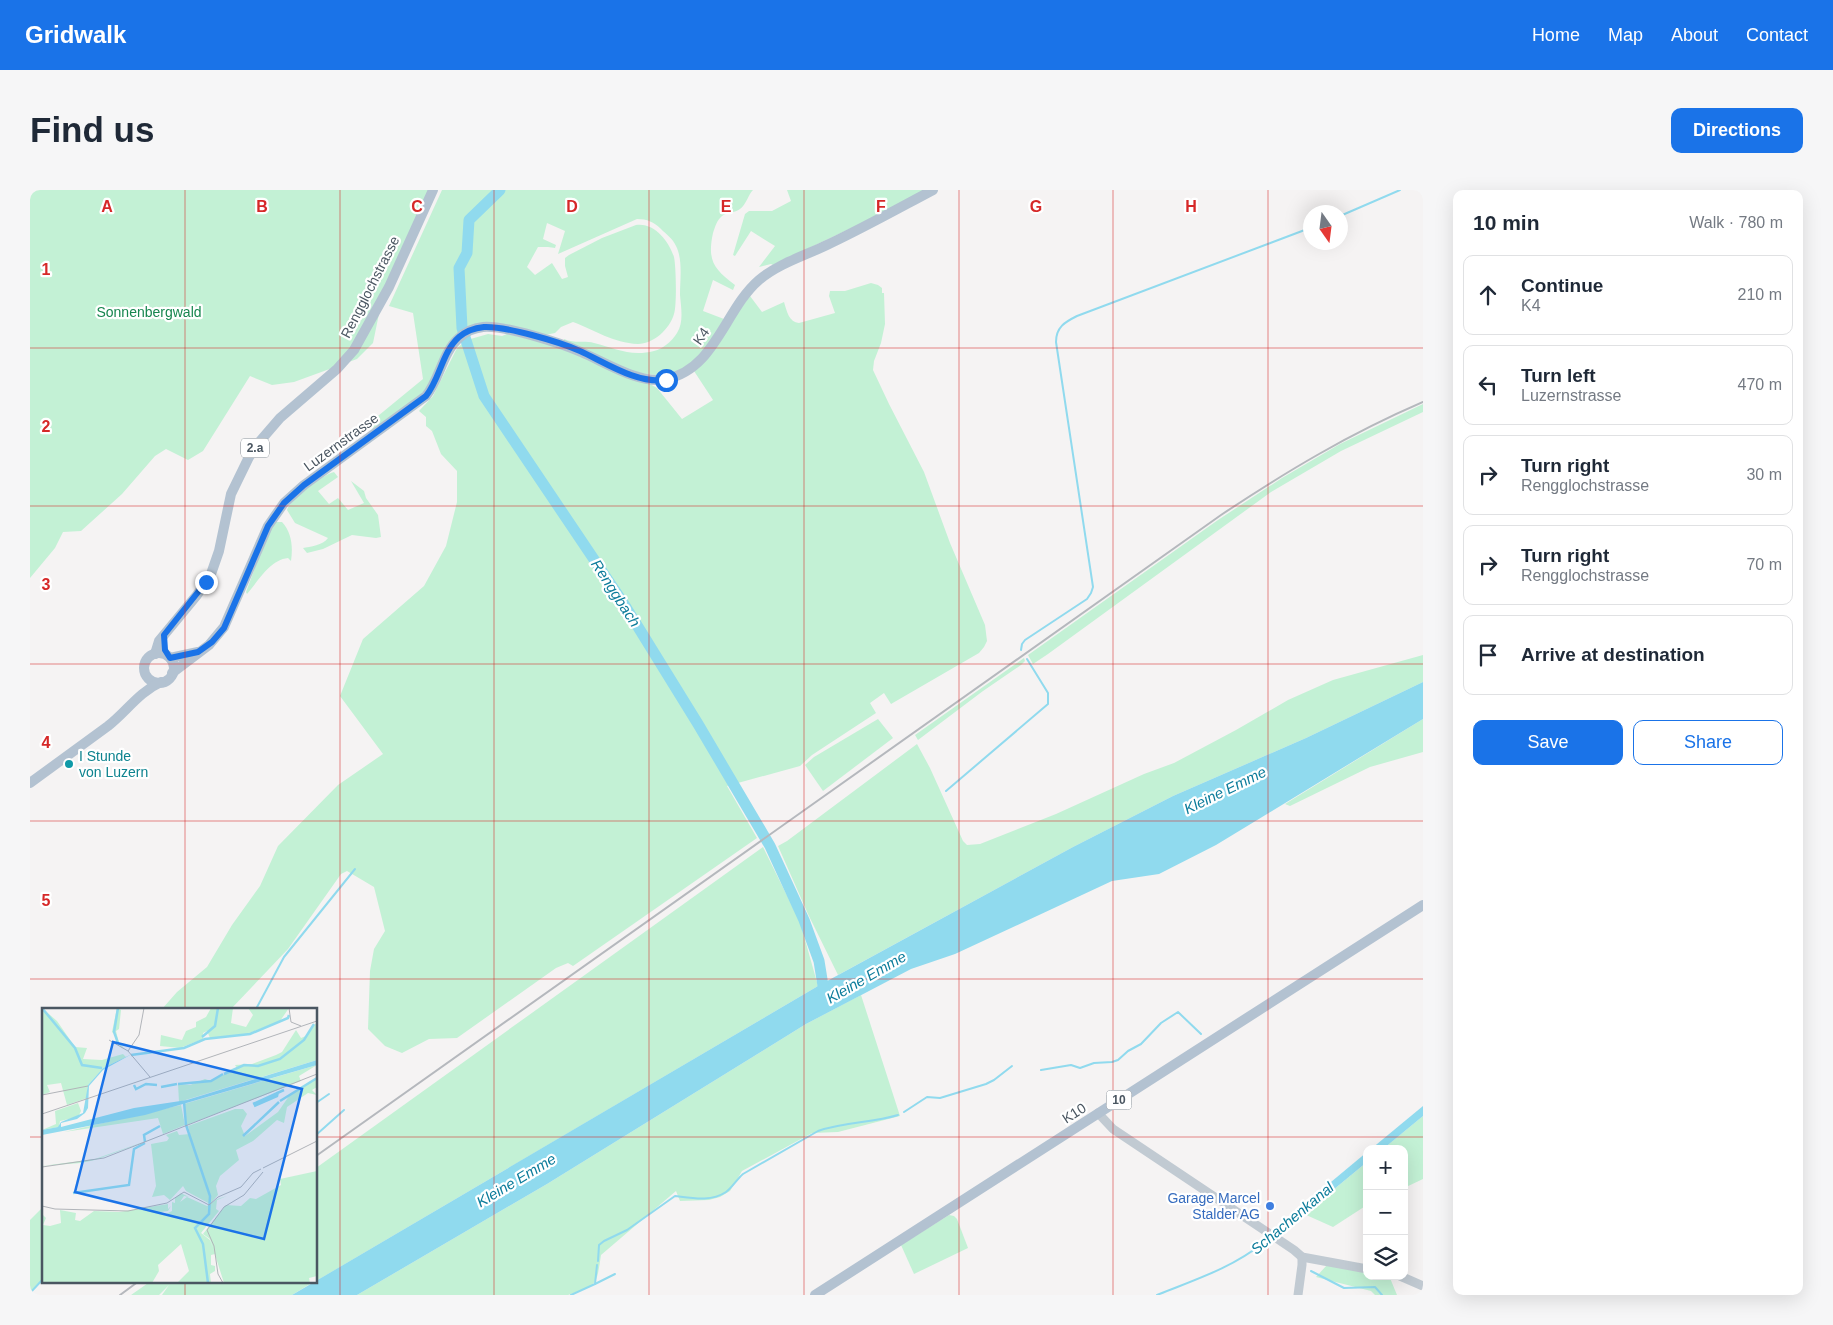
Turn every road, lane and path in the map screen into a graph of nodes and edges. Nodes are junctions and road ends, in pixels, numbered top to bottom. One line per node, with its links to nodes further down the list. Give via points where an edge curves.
1 (433, 190): 4 (main road, Rengglochstrasse / 2.a, via 389,287 361,339 346,360 280,418 252,452 232,494 216,564 197,595)
2 (934, 190): 3 (main road, K4, via 764,276 751,288 704,356 690,370 676,377 662,380 643,378 555,342 492,328 480,328)
3 (461, 336): 5 (main road, Luzernstrasse, via 450,348 426,396 304,485 279,509 264,535 228,620 212,642)
4 (164, 635): 6 (main road, Rengglochstrasse / 2.a); 7 (main road)
5 (198, 652): 7 (main road, Luzernstrasse); 8 (main road, Luzernstrasse)
6 (155, 654): 7 (main road); 9 (main road, via 145,662)
7 (168, 656): 8 (main road, via 173,664)
8 (172, 673): 10 (main road)
9 (146, 674): 10 (main road); 11 (main road)
10 (161, 682): 11 (main road)
11 (136, 699): 12 (main road, via 120,717)
12 (30, 782)
13 (1423, 905): 14 (main road, K10 / 10)
14 (1098, 1113): 15 (street, via 1113,1128); 19 (main road, K10 / 10)
15 (1302, 1257): 16 (street); 20 (street)
16 (1363, 1268)
17 (1408, 1279): 18 (street)
18 (1423, 1286)
19 (815, 1295)
20 (1298, 1295)

